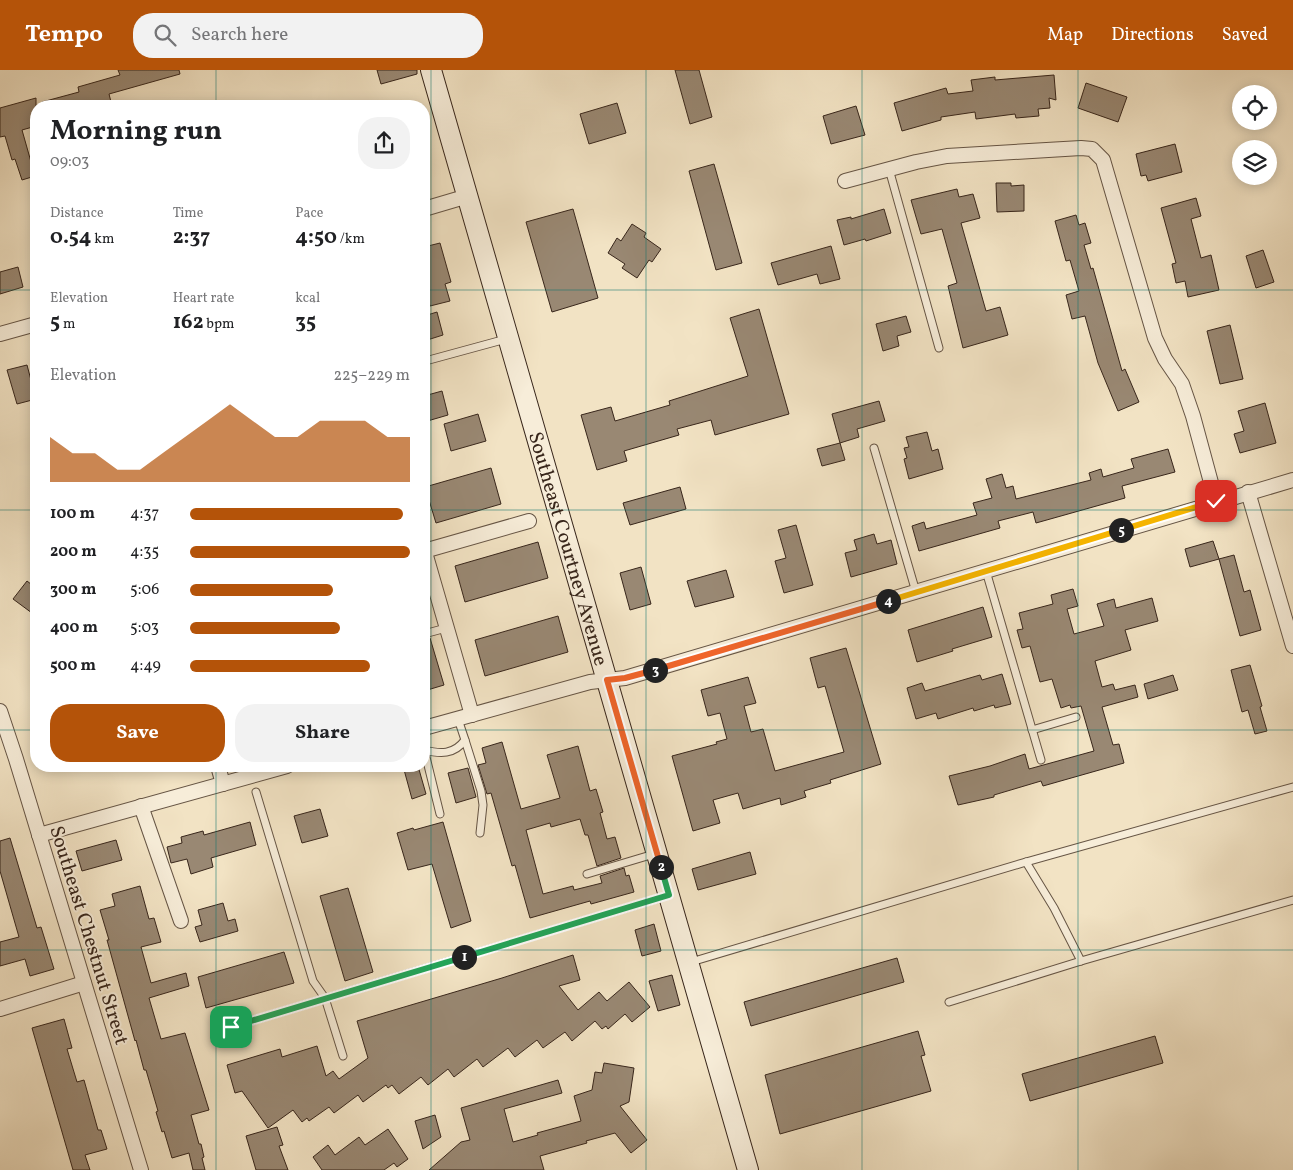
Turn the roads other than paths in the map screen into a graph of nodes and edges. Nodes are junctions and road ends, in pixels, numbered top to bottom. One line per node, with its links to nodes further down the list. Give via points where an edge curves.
1 (431, 70): 4 (street, Southeast Courtney Avenue)
2 (889, 169): 3 (street); 9 (lane); 14 (street, via 947,156 1081,148 1092,149 1103,160 1155,338 1182,384)
3 (845, 181)
4 (468, 196): 5 (street); 8 (street, Southeast Courtney Avenue)
5 (430, 207)
6 (30, 326): 7 (street)
7 (0, 334)
8 (509, 338): 10 (lane); 23 (street, Southeast Courtney Avenue)
9 (939, 348)
10 (430, 360)
11 (874, 448): 19 (lane)
12 (1293, 480): 13 (street)
13 (1248, 492): 14 (street); 22 (street)
14 (1216, 501): 18 (street)
15 (529, 521): 16 (street)
16 (430, 548)
17 (430, 571): 20 (street)
18 (986, 571): 19 (street); 28 (lane)
19 (917, 592): 23 (street, via 625,678)
20 (446, 628): 21 (lane); 25 (street)
21 (430, 632)
22 (1293, 646)
23 (607, 680): 25 (street); 42 (street, Southeast Courtney Avenue)
24 (0, 711): 41 (street, Southeast Chestnut Street)
25 (465, 717): 27 (street); 29 (lane)
26 (1076, 717): 28 (lane)
27 (430, 726)
28 (1032, 730): 31 (lane)
29 (465, 740): 30 (lane, via 449,753); 40 (lane, via 481,791)
30 (430, 751)
31 (1041, 760)
32 (220, 772): 35 (street)
33 (266, 772): 35 (street)
34 (430, 772): 39 (lane)
35 (223, 784): 38 (street)
36 (1293, 786): 43 (lane)
37 (256, 792): 51 (lane, via 313,981)
38 (142, 806): 41 (street); 47 (street)
39 (440, 814)
40 (480, 833)
41 (39, 835): 50 (street, Southeast Chestnut Street)
42 (657, 854): 44 (lane); 45 (street, Southeast Courtney Avenue)
43 (1026, 862): 48 (lane); 49 (lane)
44 (587, 874)
45 (669, 895): 49 (street, Southeast Courtney Avenue); 51 (lane)
46 (1293, 900): 48 (lane)
47 (181, 921)
48 (1081, 961): 52 (lane)
49 (688, 963): 57 (street, Southeast Courtney Avenue)
50 (84, 983): 53 (street); 56 (street, Southeast Chestnut Street)
51 (325, 998): 54 (lane); 55 (lane)
52 (949, 1002)
53 (0, 1009)
54 (231, 1027)
55 (343, 1056)
56 (141, 1170)
57 (748, 1170)

